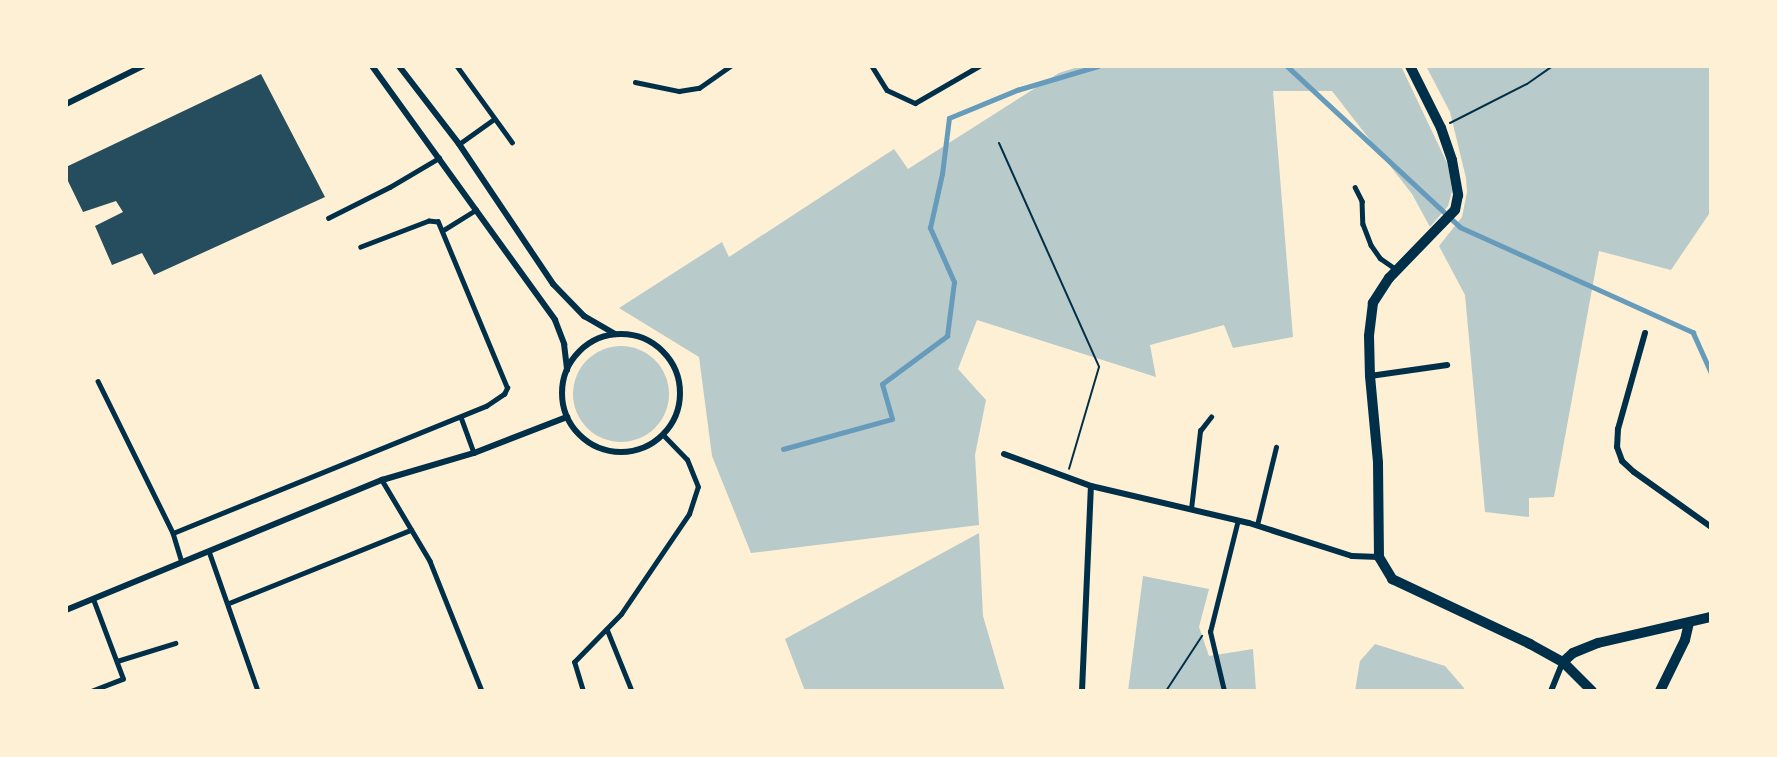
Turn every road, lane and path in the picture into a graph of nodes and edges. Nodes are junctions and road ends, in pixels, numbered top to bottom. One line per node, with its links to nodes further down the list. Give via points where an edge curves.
1 (143, 66): 11 (street)
2 (372, 66): 17 (street)
3 (399, 66): 16 (street)
4 (457, 66): 12 (lane)
5 (731, 66): 10 (lane, via 699,88 679,91)
6 (872, 66): 7 (lane, via 887,90 915,103)
7 (979, 66)
8 (1410, 66): 13 (street)
9 (1553, 66): 13 (path, via 1527,84)
10 (635, 82)
11 (66, 104)
12 (494, 119): 14 (lane); 16 (lane)
13 (1441, 128): 23 (street, via 1457,181 1455,210)
14 (512, 142)
15 (999, 143): 37 (path, via 1099,367)
16 (459, 144): 25 (street, via 554,284 584,316)
17 (439, 158): 19 (street); 20 (lane)
18 (1356, 186): 23 (lane, via 1371,245 1380,258)
19 (476, 210): 21 (lane); 27 (street, via 555,320 564,344)
20 (328, 218)
21 (442, 231): 22 (lane, via 438,222 429,221); 30 (lane, via 507,388 486,406)
22 (361, 247)
23 (1397, 270): 28 (street, via 1373,303)
24 (1645, 333): 43 (street, via 1618,429 1617,447 1622,461 1634,472)
25 (615, 335): 27 (street, via 586,346); 33 (street, via 647,340 660,349 677,375 679,407)
26 (1447, 365): 28 (street)
27 (567, 370): 31 (street, via 562,394)
28 (1370, 376): 47 (street, via 1378,463)
29 (98, 381): 45 (lane)
30 (461, 417): 35 (lane); 45 (lane)
31 (567, 417): 33 (street, via 588,442 619,452 635,450); 35 (street)
32 (1211, 417): 40 (lane, via 1200,431)
33 (663, 435): 54 (lane, via 687,460 698,487 689,514)
34 (1276, 447): 42 (lane)
35 (474, 453): 38 (street)
36 (1004, 454): 37 (street)
37 (1067, 477): 39 (street)
38 (382, 480): 44 (lane); 46 (street)
39 (1091, 486): 40 (street); 64 (street)
40 (1191, 509): 41 (street)
41 (1238, 520): 42 (street); 55 (lane)
42 (1257, 525): 47 (street, via 1352,556)
43 (1711, 527)
44 (411, 530): 50 (lane); 61 (lane, via 430,561)
45 (173, 533): 48 (lane)
46 (209, 551): 48 (street); 50 (lane)
47 (1379, 557): 58 (street, via 1392,579)
48 (182, 562): 49 (street)
49 (93, 598): 51 (street); 57 (lane)
50 (229, 603): 60 (lane)
51 (66, 610)
52 (1711, 617): 53 (street)
53 (1689, 623): 58 (street, via 1598,643 1573,653); 69 (street)
54 (607, 629): 62 (lane, via 574,662); 63 (lane)
55 (1209, 632): 65 (path, via 1202,635); 66 (lane)
56 (175, 643): 57 (lane)
57 (117, 661): 59 (lane, via 123,679)
58 (1563, 662): 67 (street); 68 (street)
59 (91, 691)
60 (258, 691)
61 (482, 691)
62 (583, 691)
63 (632, 691)
64 (1082, 691)
65 (1166, 691)
66 (1224, 691)
67 (1551, 691)
68 (1592, 691)
69 (1660, 691)

